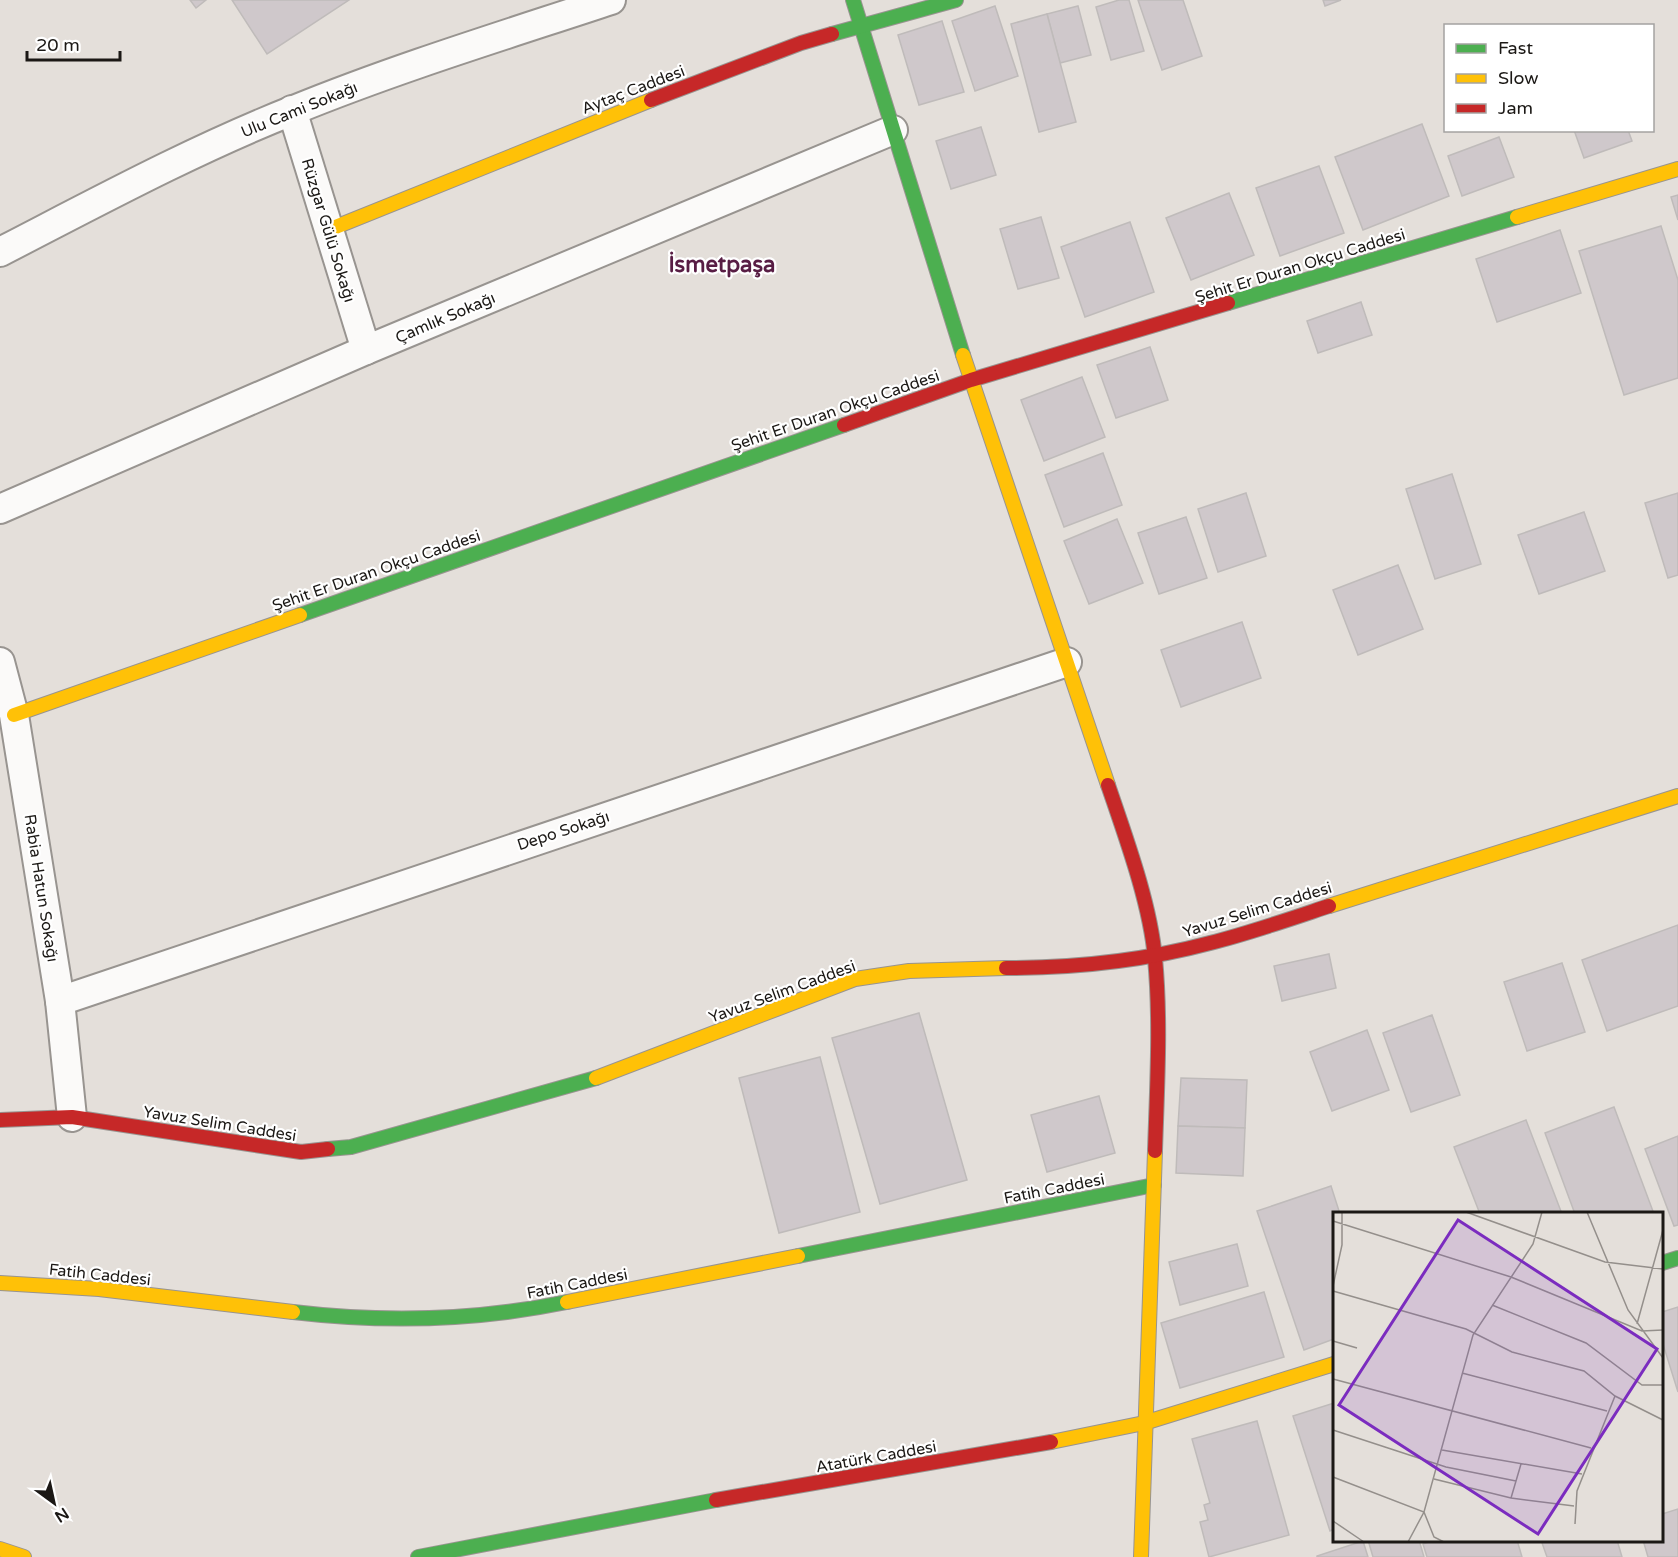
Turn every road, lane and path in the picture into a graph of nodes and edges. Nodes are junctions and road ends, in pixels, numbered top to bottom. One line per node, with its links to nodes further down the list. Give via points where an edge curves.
1 (611, 0): 5 (street, Ulu Cami Sokağı)
2 (853, 0): 4 (street)
3 (956, 0): 4 (street, Aytaç Caddesi)
4 (861, 24): 6 (street); 8 (street, Aytaç Caddesi, via 685,86)
5 (292, 110): 8 (street, Rüzgar Gülü Sokağı); 9 (street, Ulu Cami Sokağı, via 171,164)
6 (893, 130): 10 (street, Çamlık Sokağı); 11 (street)
7 (1678, 169): 11 (street, Şehit Er Duran Okçu Caddesi)
8 (328, 230): 10 (street, Rüzgar Gülü Sokağı)
9 (0, 252)
10 (366, 350): 12 (street, Çamlık Sokağı)
11 (971, 380): 14 (street); 15 (street, Şehit Er Duran Okçu Caddesi)
12 (0, 509)
13 (0, 662): 15 (street, Rabia Hatun Sokağı)
14 (1066, 662): 17 (street, via 1134,865); 18 (street, Depo Sokağı)
15 (14, 716): 18 (street, Rabia Hatun Sokağı)
16 (1678, 796): 17 (street, Yavuz Selim Caddesi, via 1212,942)
17 (1155, 956): 19 (street, Yavuz Selim Caddesi, via 1068,967 894,970 855,979 607,1075 351,1147 291,1151); 21 (street, via 1159,1042)
18 (60, 1001): 19 (street, Rabia Hatun Sokağı)
19 (72, 1117): 20 (street, Yavuz Selim Caddesi)
20 (0, 1120)
21 (1154, 1185): 24 (street, Fatih Caddesi, via 558,1304 447,1320 337,1317); 26 (street)
22 (1678, 1258): 23 (street)
23 (1663, 1263)
24 (0, 1283)
25 (1333, 1365): 26 (street, Atatürk Caddesi)
26 (1144, 1423): 29 (street, Atatürk Caddesi); 30 (street)
27 (0, 1549): 28 (street)
28 (24, 1557)
29 (418, 1557)
30 (1141, 1557)

